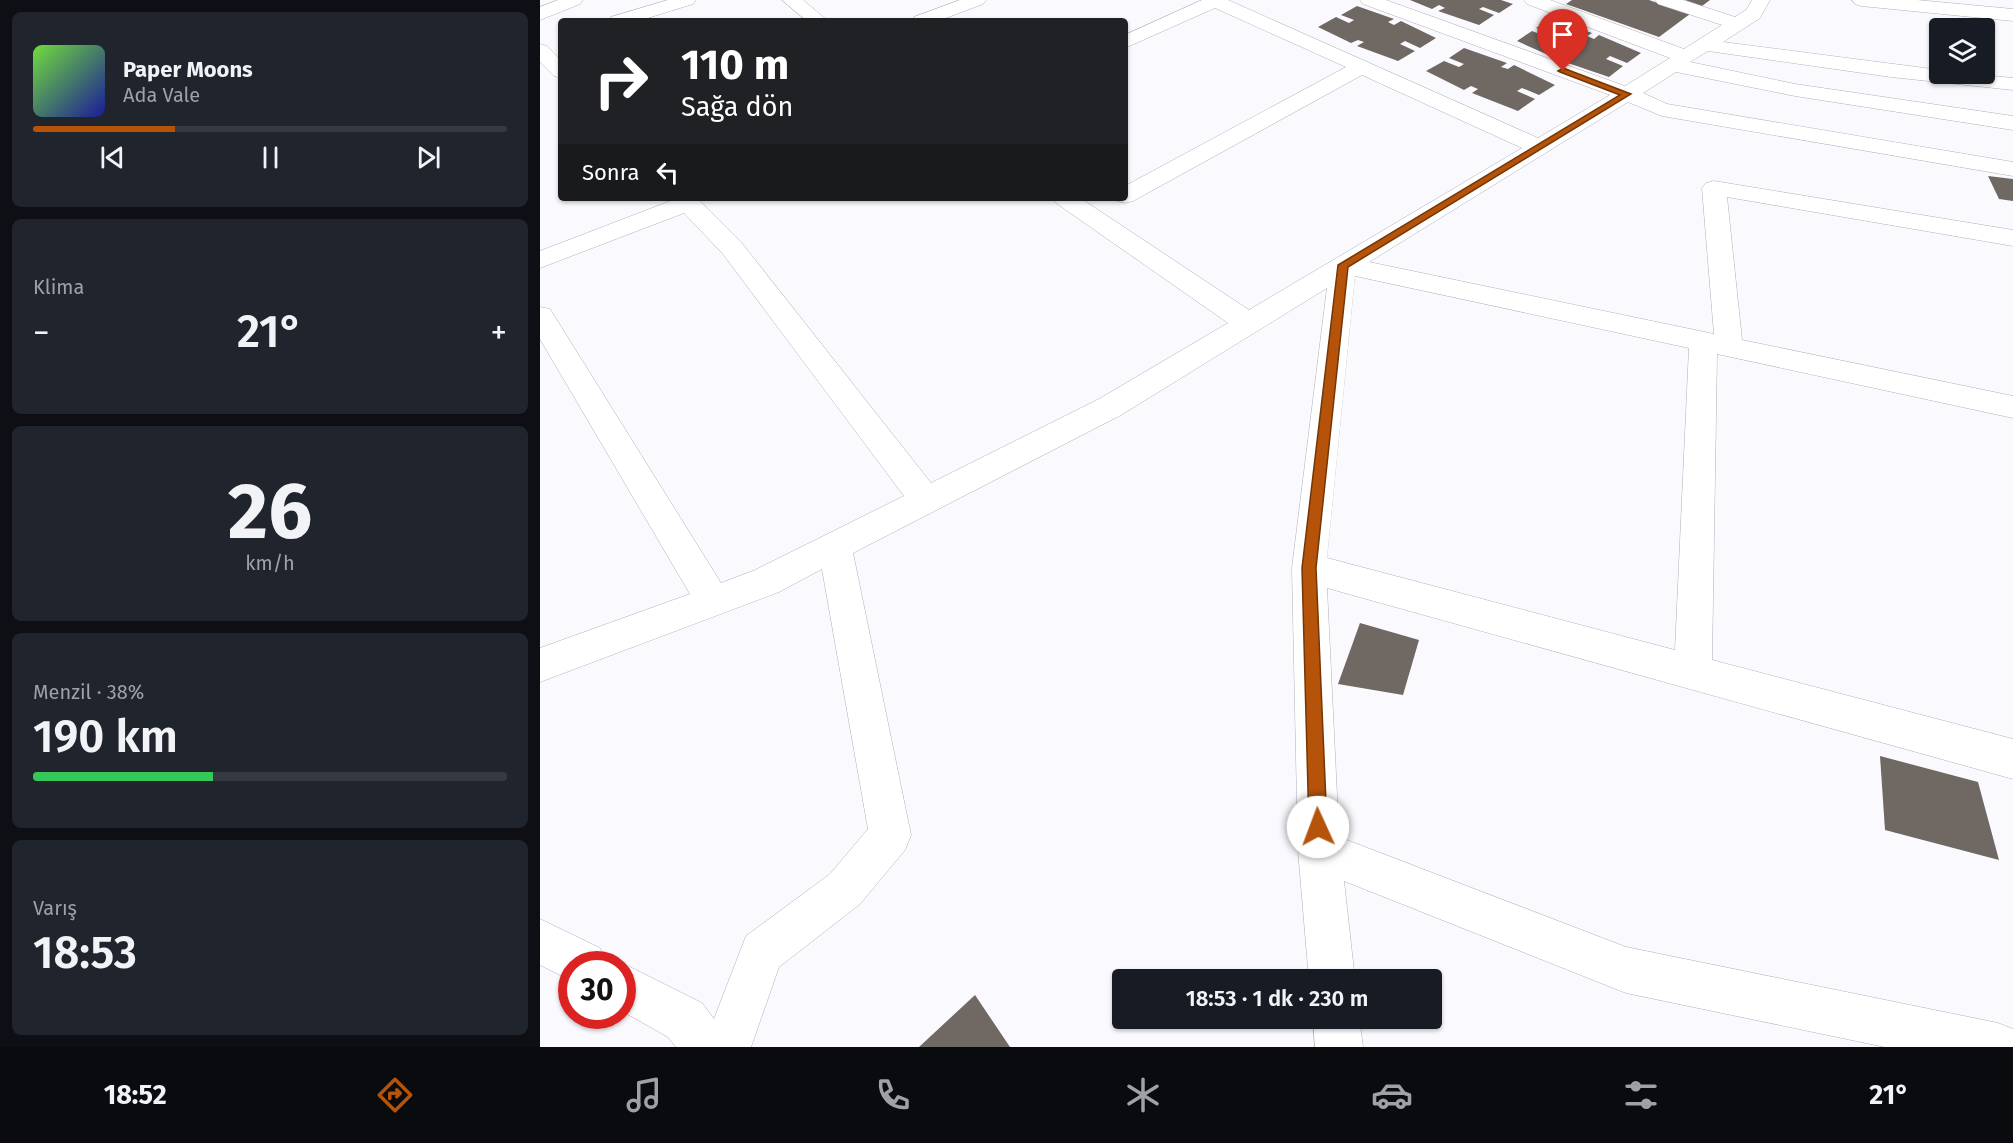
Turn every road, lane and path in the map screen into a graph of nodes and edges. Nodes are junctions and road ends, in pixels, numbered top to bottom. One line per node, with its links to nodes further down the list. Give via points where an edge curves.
1 (574, 0): 11 (street)
2 (687, 0): 13 (street)
3 (791, 0): 14 (street)
4 (977, 0): 15 (street)
5 (1215, 0): 18 (street); 22 (street)
6 (1369, 0): 25 (street)
7 (1533, 0): 21 (street)
8 (1664, 0): 16 (street)
9 (1761, 0): 16 (street, via 1753,14)
10 (1861, 0): 12 (street)
11 (540, 14)
12 (2013, 15)
13 (628, 18)
14 (815, 18)
15 (929, 18)
16 (1738, 24): 21 (street)
17 (558, 39): 19 (street)
18 (1128, 41)
19 (540, 45)
20 (540, 50): 23 (street)
21 (1688, 56): 24 (street); 25 (street); 26 (street, via 1795,90)
22 (1363, 66): 27 (street); 29 (street)
23 (558, 69)
24 (2013, 84)
25 (1627, 94): 27 (street); 28 (street, via 1662,110)
26 (2013, 123)
27 (1539, 147): 37 (street)
28 (2013, 169)
29 (1128, 194)
30 (684, 201): 36 (street)
31 (687, 201): 42 (street, via 732,248)
32 (1068, 201): 34 (street)
33 (1115, 201): 34 (street)
34 (1089, 215): 39 (street)
35 (2013, 238): 40 (street, via 1714,188)
36 (540, 260)
37 (1343, 265): 39 (street); 40 (street); 44 (street)
38 (540, 316): 45 (street)
39 (1248, 323): 42 (street, via 1110,407)
40 (1716, 344): 41 (street); 47 (street)
41 (2013, 407)
42 (927, 501): 43 (street)
43 (835, 547): 45 (street, via 767,581); 56 (street, via 890,835 845,889 762,952)
44 (1309, 568): 47 (street); 49 (street)
45 (713, 601): 46 (street)
46 (540, 665)
47 (1693, 672): 48 (street)
48 (2013, 759)
49 (1319, 850): 52 (street); 58 (street, via 1626,970)
50 (540, 940): 51 (street)
51 (560, 951)
52 (1331, 969)
53 (636, 994): 55 (street, via 685,1020)
54 (1337, 1029): 57 (street)
55 (705, 1047)
56 (727, 1047)
57 (1339, 1047)
58 (1998, 1047)

